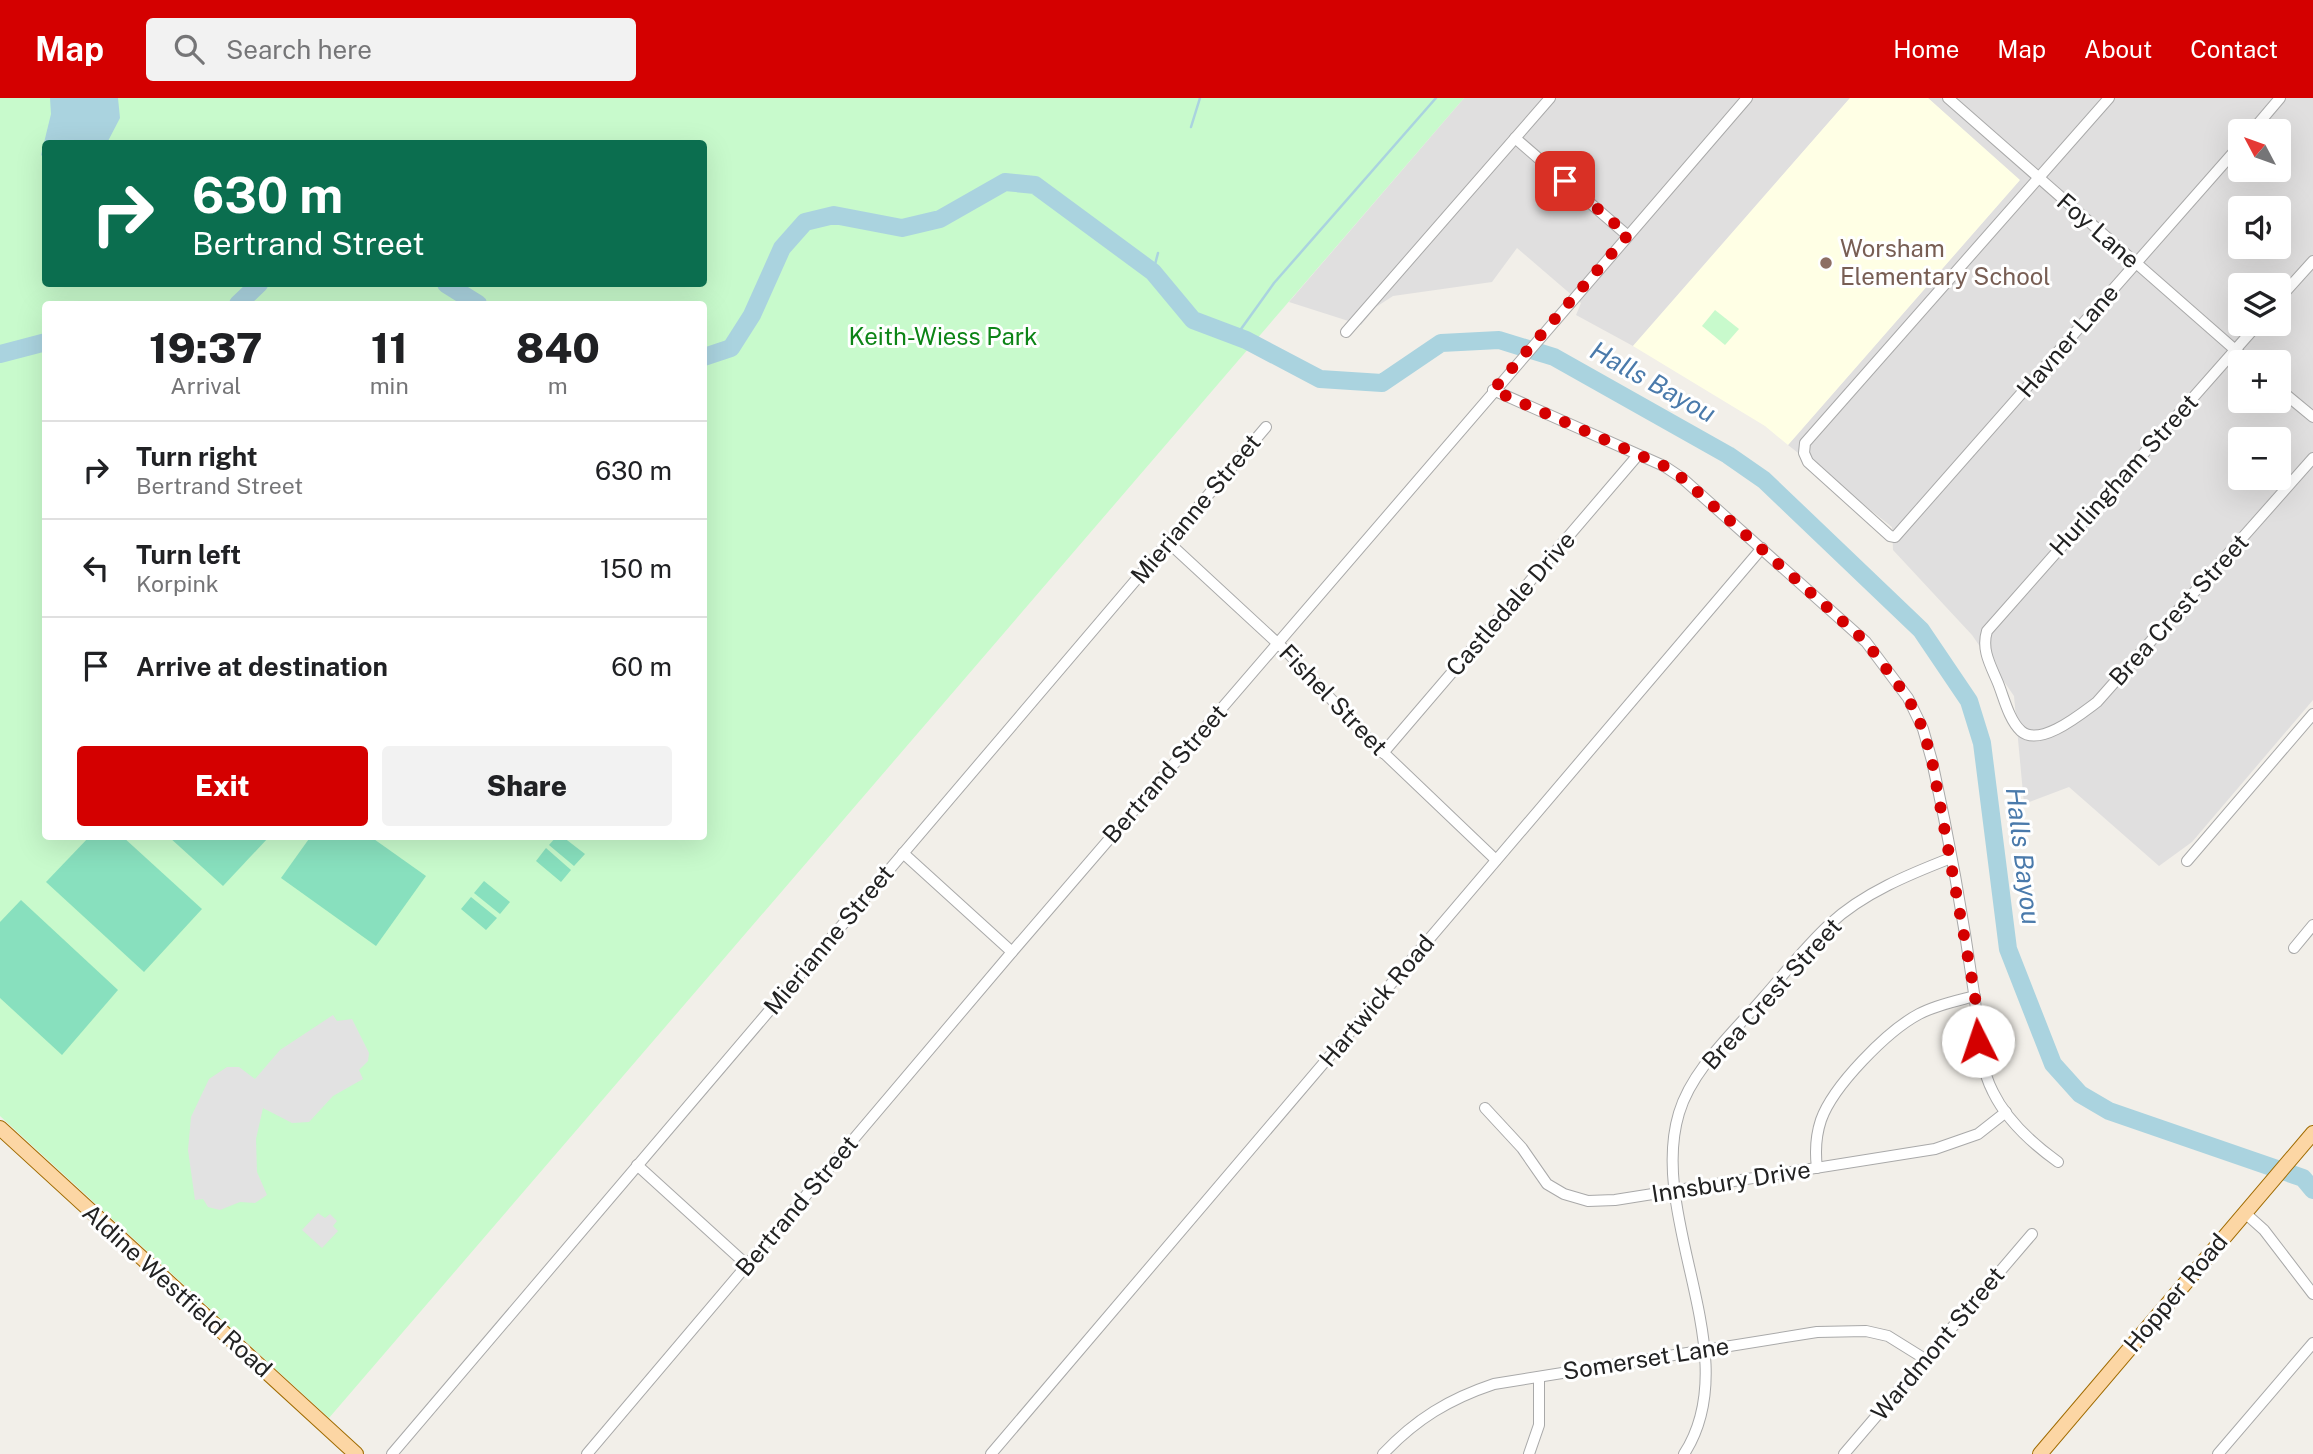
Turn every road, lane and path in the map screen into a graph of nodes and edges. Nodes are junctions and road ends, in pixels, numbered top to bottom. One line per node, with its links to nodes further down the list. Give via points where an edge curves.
1 (1550, 98): 7 (street)
2 (1747, 98): 10 (street, Bertrand Street)
3 (1948, 98): 9 (street, Foy Lane)
4 (2109, 98): 9 (street)
5 (2280, 98): 6 (street)
6 (2262, 119)
7 (1515, 138): 10 (street); 14 (street)
8 (2228, 159): 12 (street, Havner Lane)
9 (2038, 178): 12 (street, Foy Lane); 12 (street, Havner Lane, via 1805,447 1808,462 1883,532 1895,537)
10 (1628, 235): 18 (street, Bertrand Street)
11 (2313, 261): 13 (street)
12 (2136, 264): 16 (street, Foy Lane)
13 (2291, 286)
14 (1346, 332)
15 (2247, 336): 16 (street, Hurlingham Street)
16 (2235, 350)
17 (2228, 358): 28 (street, Hurlingham Street, via 1985,635 1984,648 2012,718)
18 (1497, 386): 22 (street); 26 (street, Bertrand Street)
19 (2291, 398): 20 (street)
20 (2313, 417)
21 (1266, 427): 24 (street, Mierianne Street)
22 (1638, 455): 25 (street, via 1682,478); 29 (street, Castledale Drive)
23 (2313, 458): 28 (street, Brea Crest Street, via 2098,702 2055,731)
24 (1168, 542): 26 (street, Fishel Street); 30 (street, Mierianne Street)
25 (1762, 548): 31 (street, via 1859,635 1908,698 1932,761); 32 (street, Hartwick Road)
26 (1277, 643): 29 (street, Fishel Street); 36 (street, Bertrand Street)
27 (2313, 714): 33 (street)
28 (2027, 735)
29 (1383, 753): 32 (street, Fishel Street)
30 (902, 853): 36 (street); 43 (street, Mierianne Street)
31 (1951, 858): 37 (street); 45 (street, Brea Crest Street, via 1840,915 1717,1050 1679,1112 1674,1147)
32 (1496, 860): 57 (street, Hartwick Road)
33 (2188, 861)
34 (2313, 925): 35 (street)
35 (2294, 947)
36 (1012, 952): 48 (street, Bertrand Street)
37 (1975, 996): 39 (street, via 1984,1069); 44 (street, via 1919,1014 1867,1058 1821,1118)
38 (1485, 1108): 45 (street, Innsbury Drive, via 1548,1184 1564,1194 1603,1201)
39 (2006, 1112): 42 (street); 44 (street, Innsbury Drive, via 1959,1142)
40 (0, 1128): 54 (main road, Aldine Westfield Road)
41 (2313, 1133): 46 (main road, Hopper Road)
42 (2058, 1162)
43 (637, 1165): 48 (street); 55 (street, Mierianne Street)
44 (1817, 1168): 45 (street, Innsbury Drive)
45 (1676, 1190): 51 (street, Brea Crest Street)
46 (2245, 1213): 49 (street, via 2264,1230); 62 (main road, Hopper Road)
47 (2032, 1234): 52 (street, Wardmont Street)
48 (747, 1265): 56 (street, Bertrand Street)
49 (2313, 1294)
50 (2313, 1343): 63 (street)
51 (1703, 1350): 52 (street, Somerset Lane, via 1854,1330 1888,1336); 53 (street, Somerset Lane); 60 (street, Brea Crest Street, via 1707,1396 1703,1417)
52 (1925, 1359): 61 (street, Wardmont Street)
53 (1539, 1377): 58 (street, Somerset Lane, via 1494,1384 1446,1403 1406,1429); 59 (street, via 1539,1425)
54 (356, 1454)
55 (392, 1454)
56 (587, 1454)
57 (991, 1454)
58 (1383, 1454)
59 (1529, 1454)
60 (1685, 1454)
61 (1844, 1454)
62 (2039, 1454)
63 (2218, 1454)

